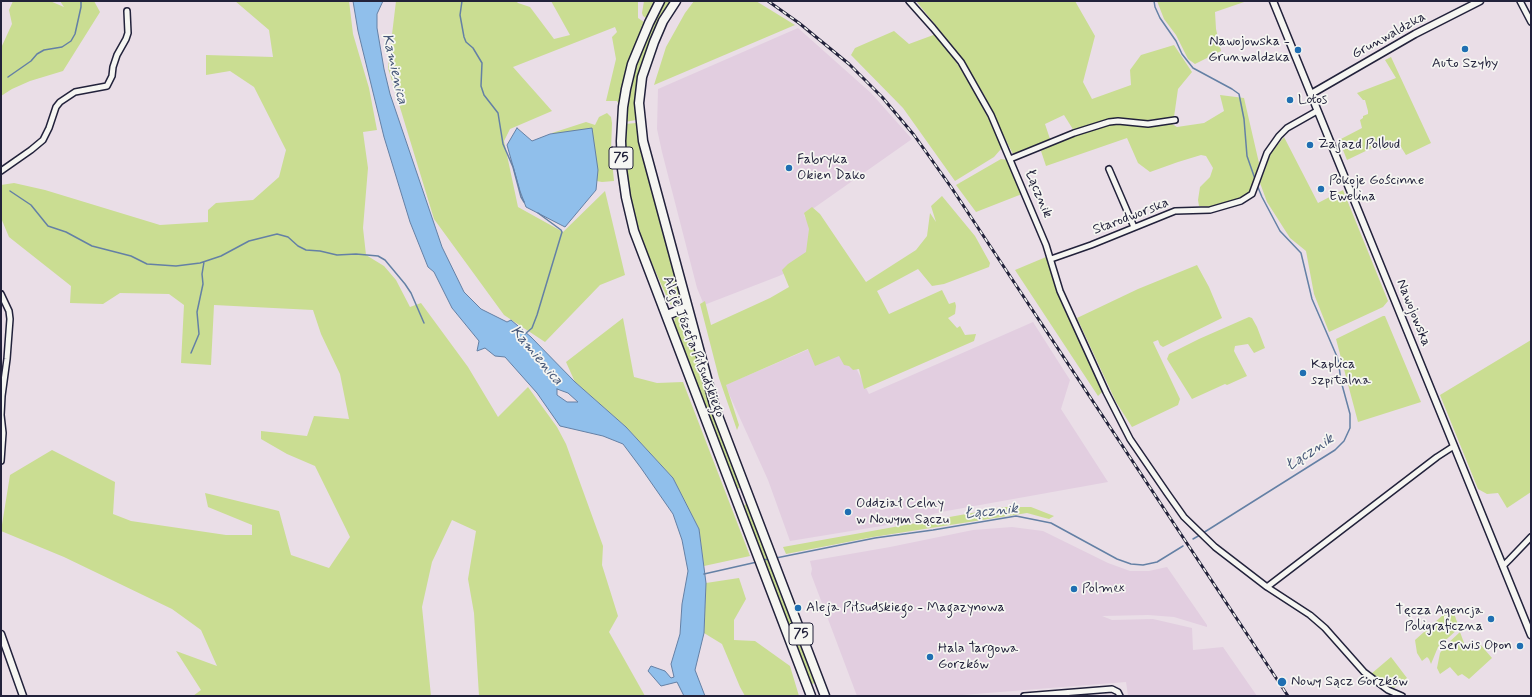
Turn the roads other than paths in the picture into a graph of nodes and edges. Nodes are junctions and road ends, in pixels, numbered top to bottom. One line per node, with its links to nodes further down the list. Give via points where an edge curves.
1 (660, 1): 19 (main road, Aleje Józefa Piłsudskiego / 75, via 641,41 629,77 622,112 621,155 626,197 634,231)
2 (676, 1): 18 (main road, Aleje Józefa Piłsudskiego / 75, via 663,21 646,62 640,89 639,114 643,141)
3 (909, 1): 12 (street, Łącznik, via 961,62 991,115)
4 (1273, 1): 9 (street, Nawojowska)
5 (1480, 1): 9 (street, Grunwaldzka, via 1415,34)
6 (1520, 1): 8 (street)
7 (127, 11): 14 (street, via 128,33 117,55 107,86 75,92 60,102 43,140)
8 (1531, 22)
9 (1311, 94): 10 (street, Nawojowska)
10 (1317, 111): 15 (street, Starodworska, via 1287,128 1267,153 1252,194 1241,201 1210,210 1175,211); 21 (street, Nawojowska)
11 (1175, 120): 12 (street, via 1148,124 1109,122)
12 (1010, 159): 16 (street, Łącznik)
13 (1109, 169): 15 (street)
14 (1, 171)
15 (1134, 227): 16 (street, Starodworska)
16 (1051, 259): 25 (street, Łącznik, via 1060,291 1130,439 1184,517 1215,547)
17 (1, 294): 20 (street, via 10,319 2,396)
18 (687, 307): 19 (main road); 28 (main road, Aleje Józefa Piłsudskiego / 75, via 715,408)
19 (667, 315): 29 (main road, Aleje Józefa Piłsudskiego / 75)
20 (2, 433): 22 (street)
21 (1454, 446): 24 (street, Nawojowska); 25 (street)
22 (1, 461)
23 (1531, 537): 24 (street)
24 (1503, 566): 27 (street, Nawojowska)
25 (1267, 588): 34 (street, Łącznik, via 1310,615 1364,672 1388,690)
26 (1, 634): 30 (street)
27 (1531, 635)
28 (821, 688): 29 (main road); 31 (main road, Aleje Józefa Piłsudskiego / 75)
29 (811, 694)
30 (23, 696)
31 (825, 696)
32 (1024, 696): 33 (street, via 1112,689)
33 (1120, 696)
34 (1402, 696)

